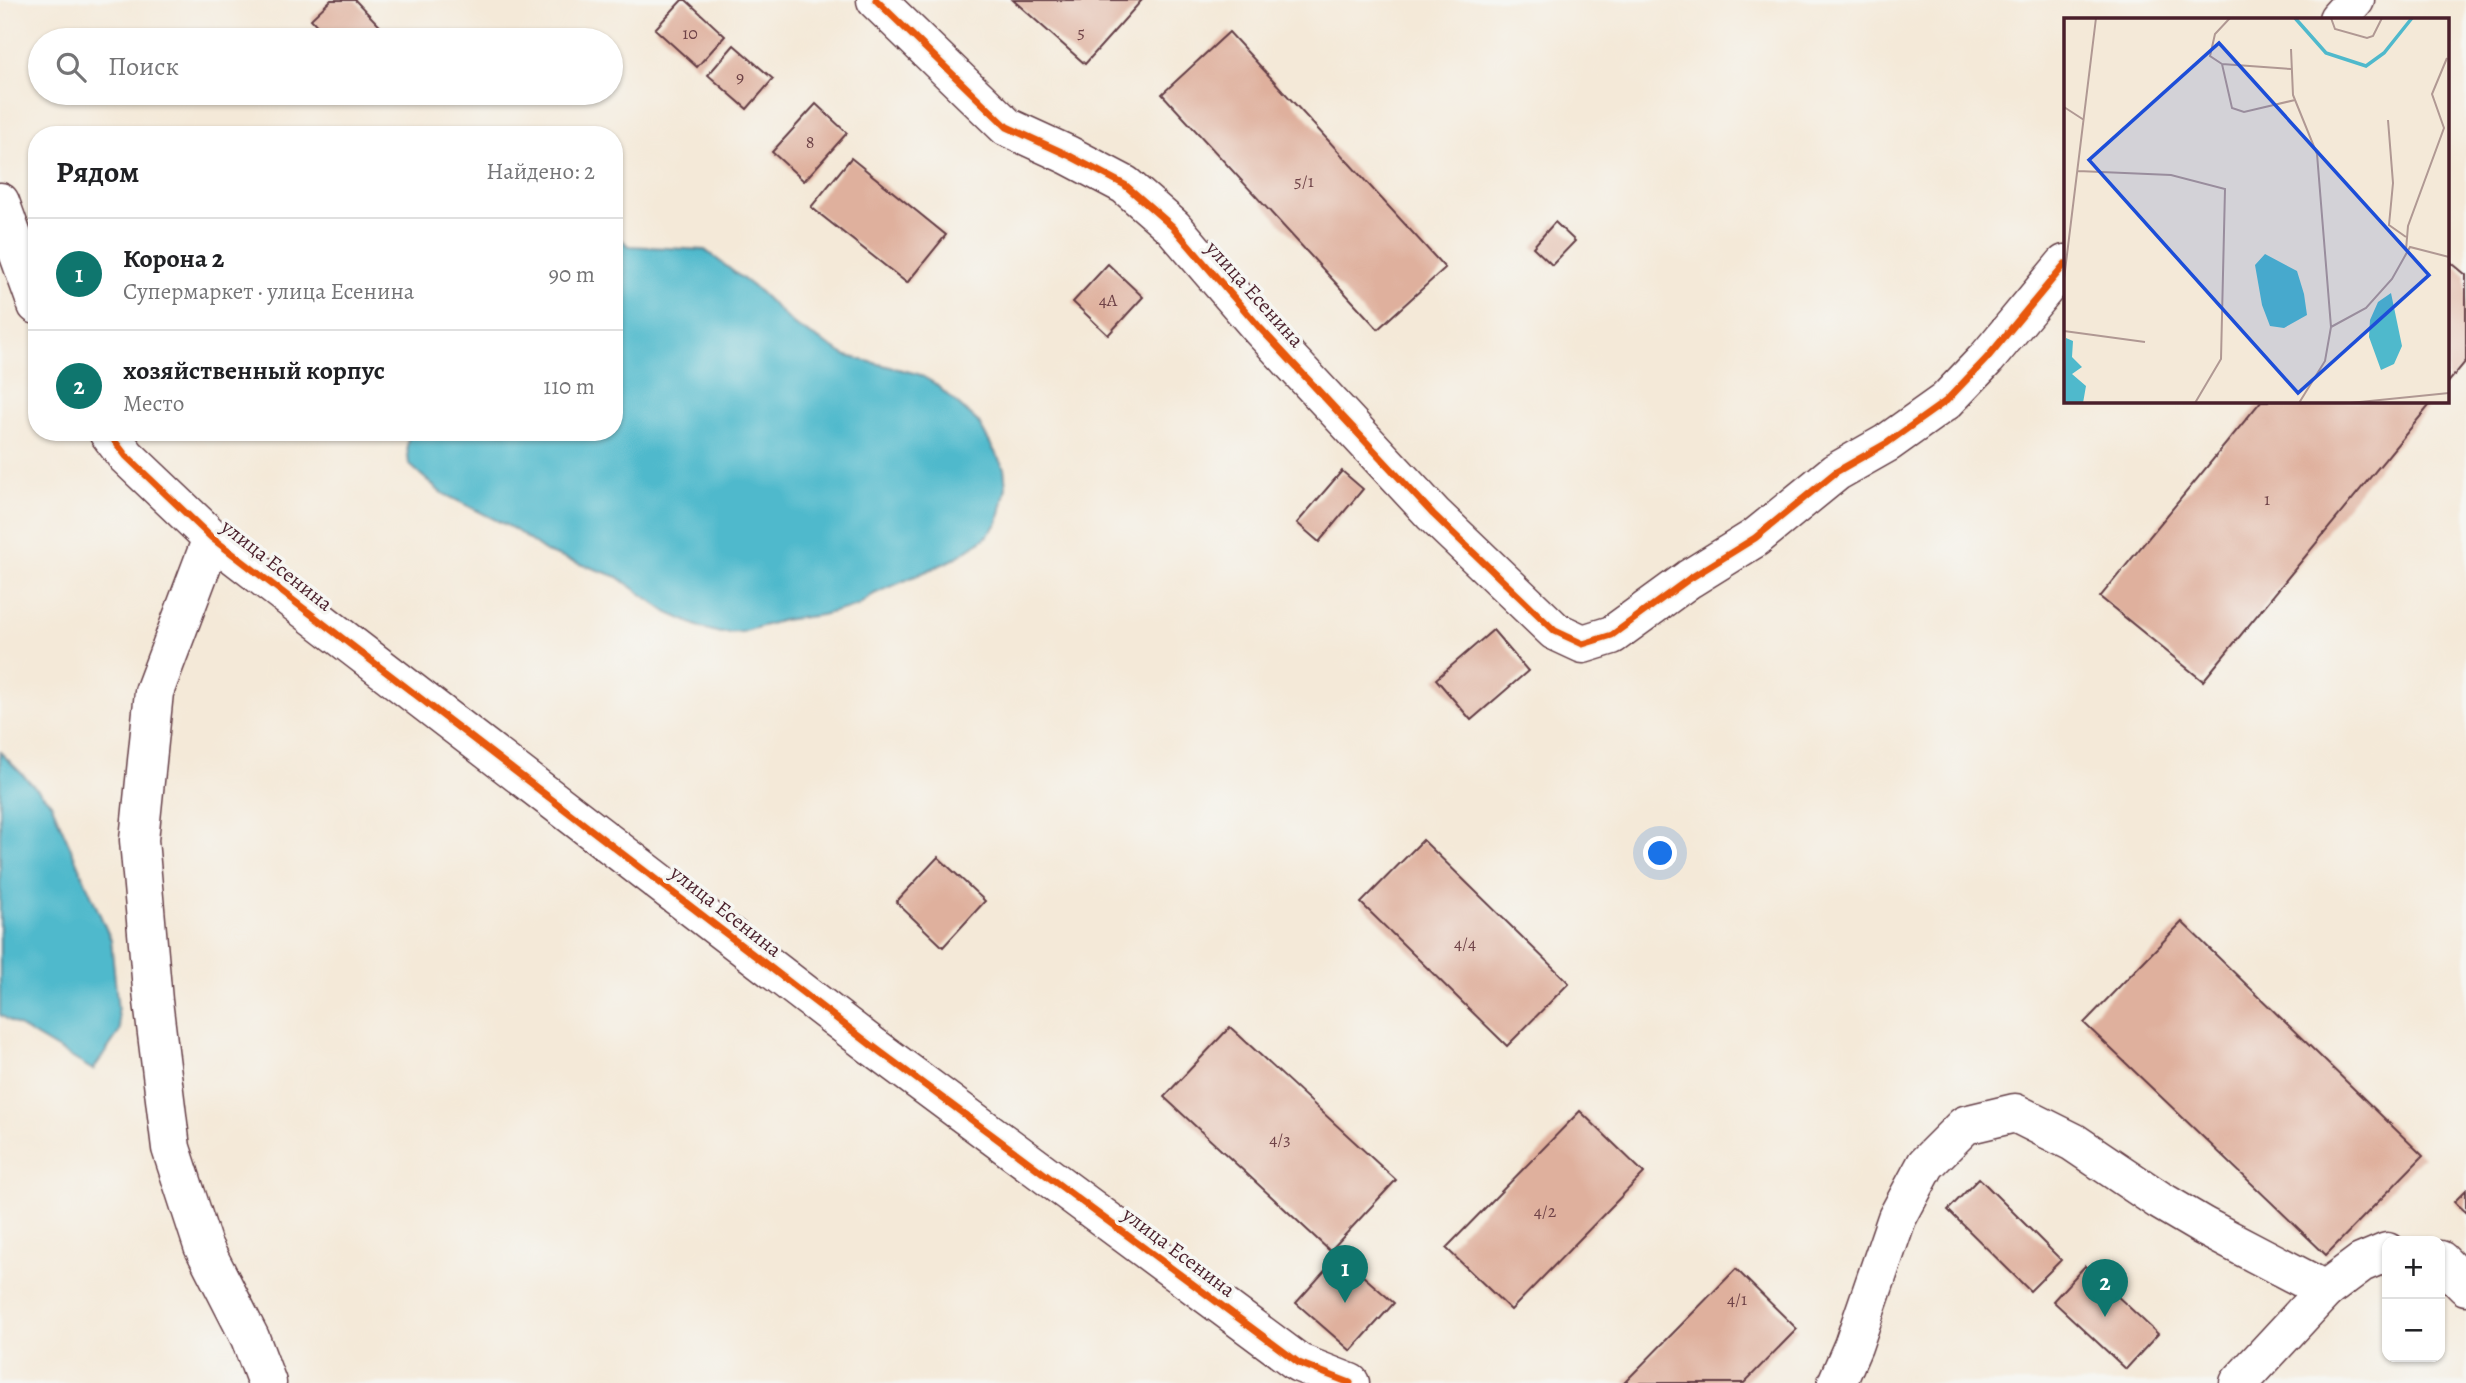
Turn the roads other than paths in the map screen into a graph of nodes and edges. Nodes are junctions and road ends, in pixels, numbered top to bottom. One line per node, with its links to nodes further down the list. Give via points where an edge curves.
1 (876, 0): 5 (street, улица Есенина, via 1007,127 1125,185 1173,228 1433,514 1555,631 1583,644 1612,635 1755,538 1836,472 1887,443 1945,401)
2 (2355, 0): 3 (street)
3 (2339, 18)
4 (0, 202): 6 (street)
5 (2064, 265)
6 (28, 280)
7 (115, 441): 8 (street, улица Есенина)
8 (212, 538): 13 (street, via 154,692 139,840 170,1148 203,1246 250,1338); 14 (street, улица Есенина, via 871,1045 1299,1363)
9 (2382, 1254): 12 (street, via 2361,1263)
10 (2445, 1265): 11 (street)
11 (2466, 1286)
12 (2325, 1290): 15 (street, via 2203,1226 2073,1142 2015,1113 1965,1125 1926,1164 1897,1218); 16 (street)
13 (267, 1383)
14 (1350, 1383)
15 (1837, 1383)
16 (2239, 1383)

